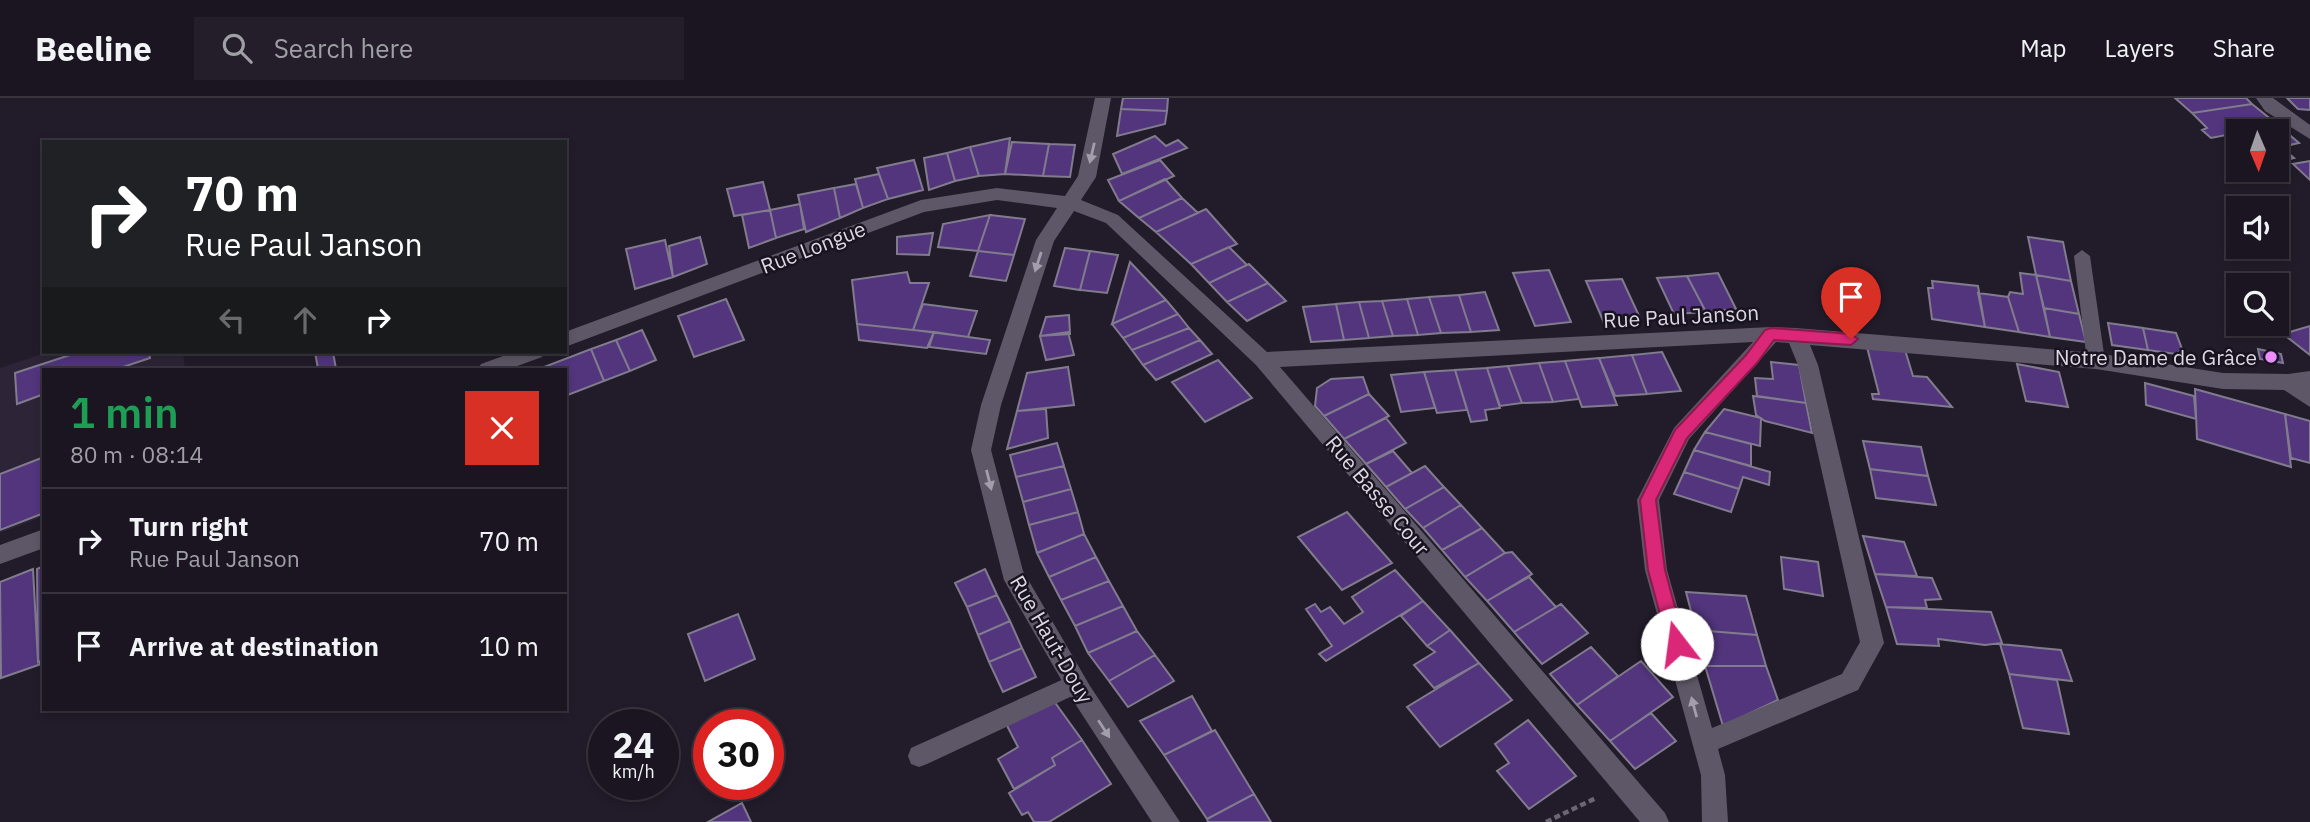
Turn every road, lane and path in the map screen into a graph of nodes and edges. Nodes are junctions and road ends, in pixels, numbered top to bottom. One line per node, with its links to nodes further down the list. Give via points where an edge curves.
1 (1103, 98): 4 (street, Rue Haut-Douy, one-way to 4, via 1087,177)
2 (2264, 98): 3 (street)
3 (2310, 133)
4 (1070, 203): 8 (street, Rue Longue, via 997,194 921,206); 10 (street, Rue Basse Cour, via 1112,219); 18 (street, Rue Haut-Douy, one-way to 18, via 1045,240 991,405 981,450 1012,573)
5 (2082, 256): 11 (lane)
6 (1771, 334): 7 (street, Rue Paul Janson); 10 (street, Rue Paul Janson); 19 (street, one-way to 6, via 1656,570 1648,500 1681,434)
7 (1796, 334): 11 (street, Rue Paul Janson); 19 (street, via 1808,365 1872,643 1850,682)
8 (567, 339)
9 (529, 354): 12 (street)
10 (1263, 360): 21 (street, Rue Basse Cour)
11 (2096, 361): 14 (street, Rue Paul Janson, via 2223,381)
12 (491, 368)
13 (2310, 379): 14 (street, Rue Paul Janson)
14 (2288, 382): 15 (street)
15 (2310, 399)
16 (42, 539): 17 (street)
17 (0, 555)
18 (1075, 684): 20 (lane); 22 (street, Rue Haut-Douy, one-way to 22)
19 (1704, 743): 25 (street, via 1713,775)
20 (919, 756)
21 (1625, 785): 23 (path); 24 (street, Rue Basse Cour)
22 (1167, 822)
23 (1546, 822)
24 (1657, 822)
25 (1715, 822)

